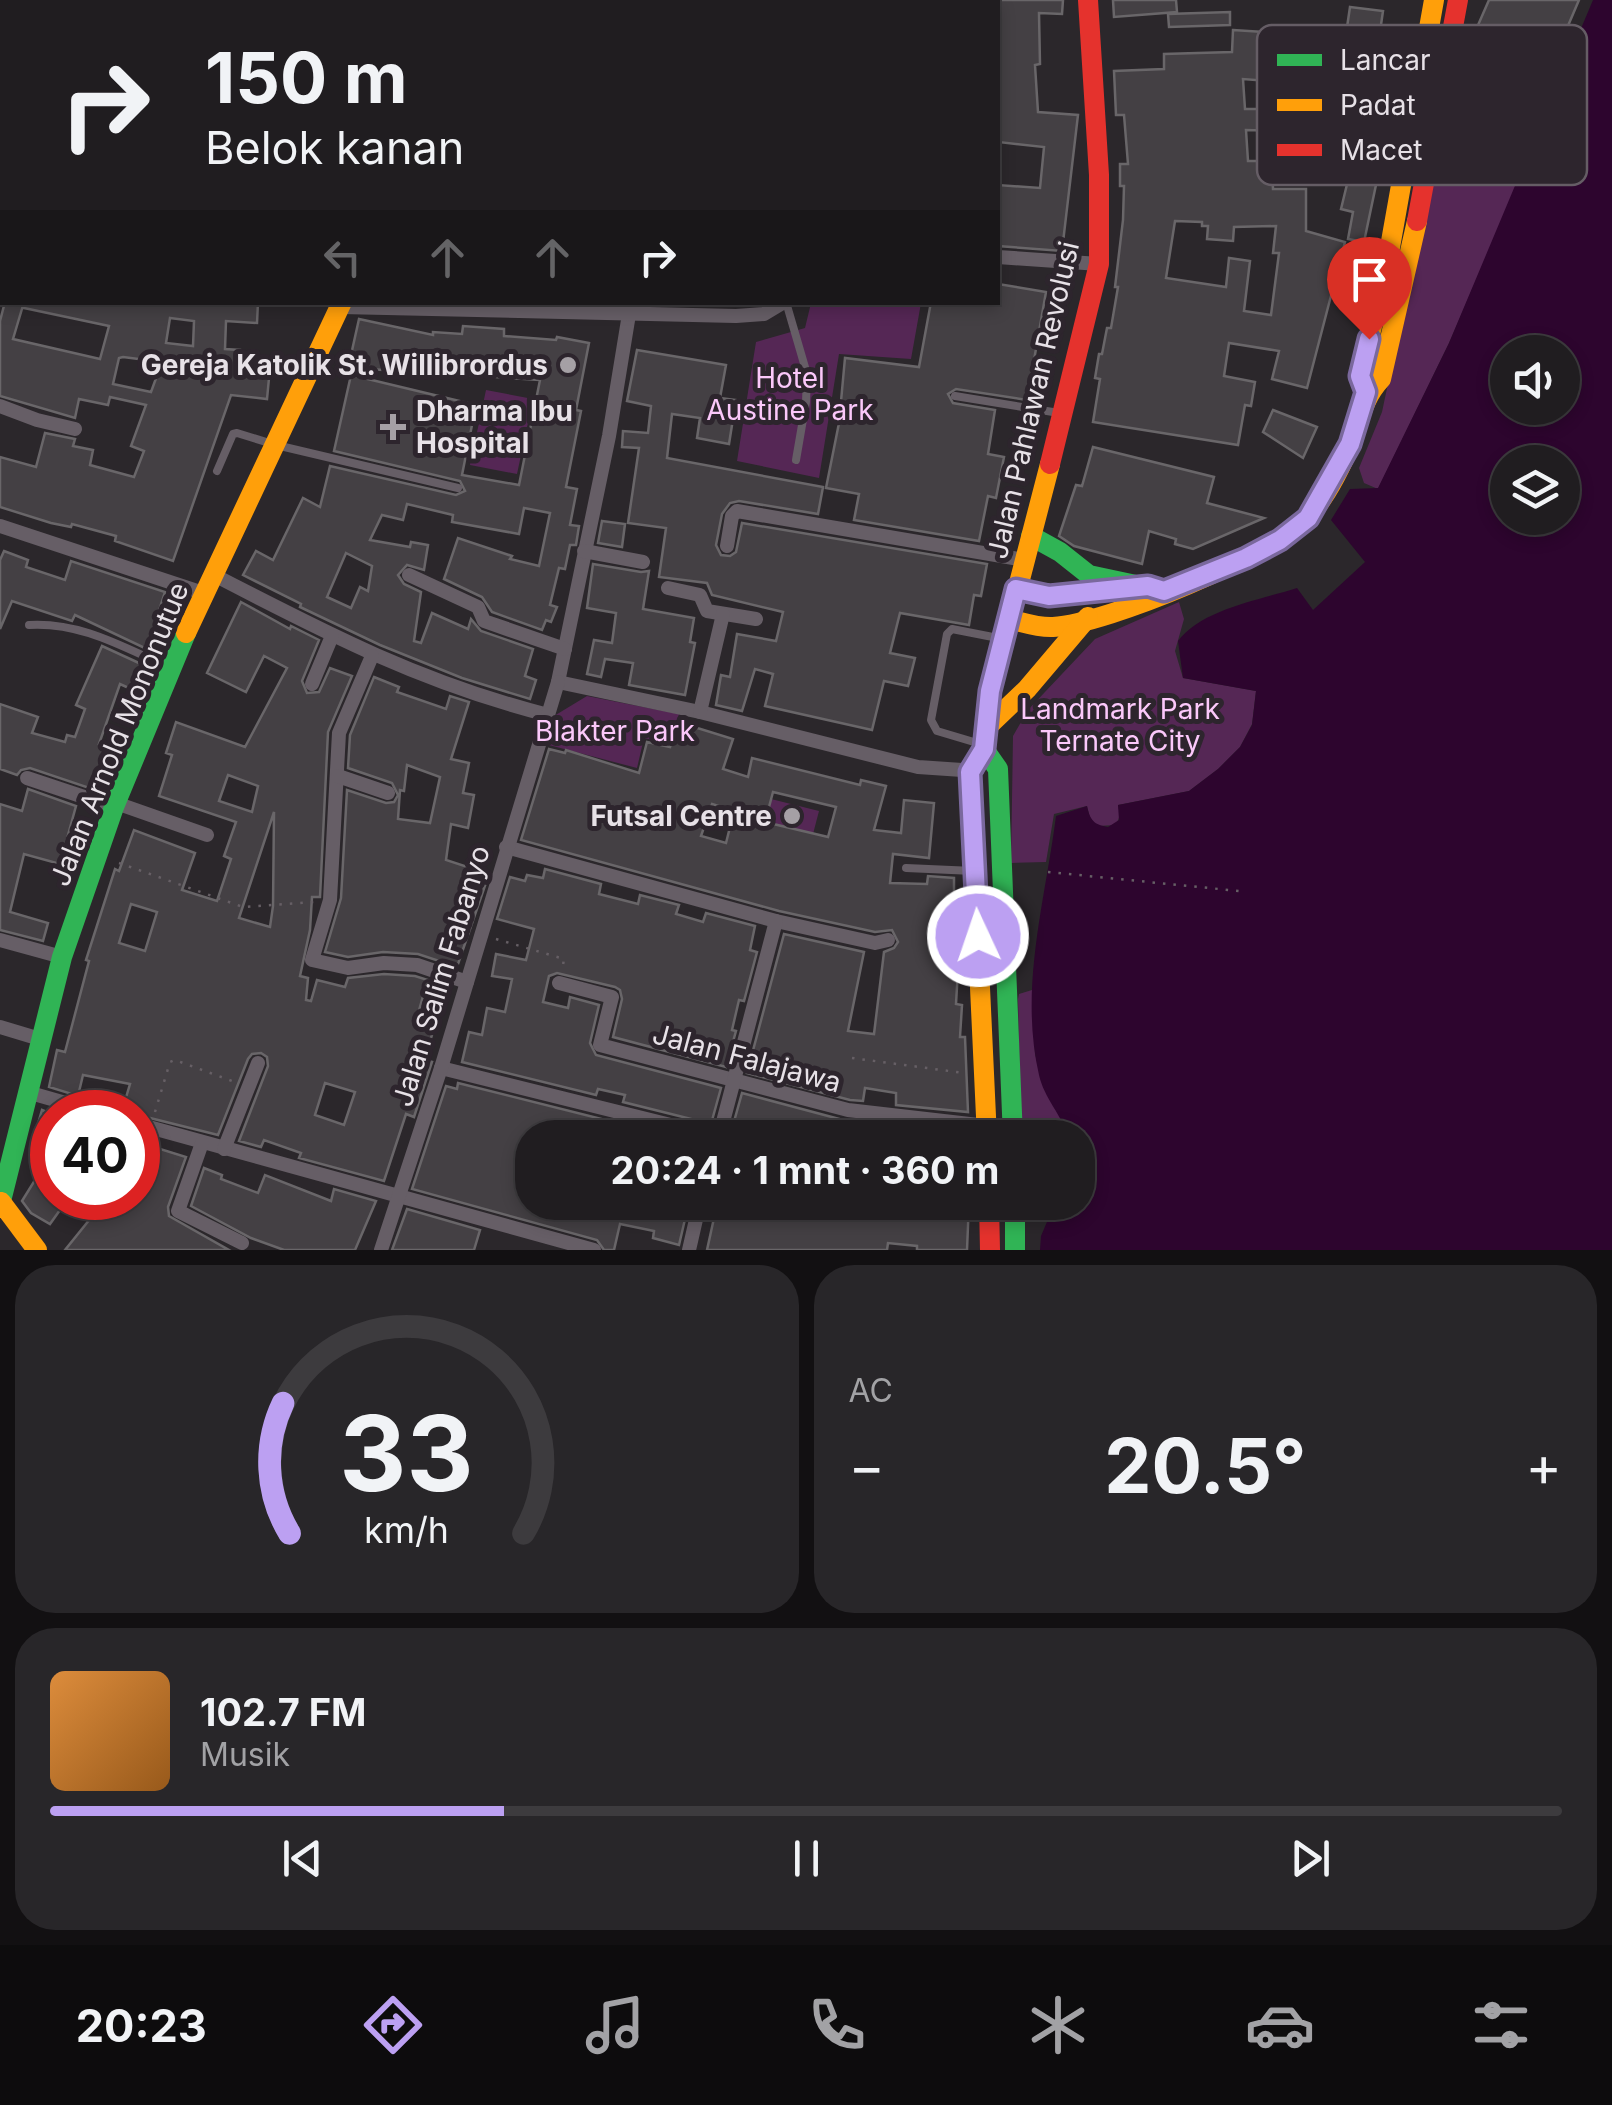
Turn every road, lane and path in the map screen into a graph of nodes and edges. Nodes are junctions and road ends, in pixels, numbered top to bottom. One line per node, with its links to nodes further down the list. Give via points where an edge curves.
1 (1088, 0): 9 (main road, Jalan Pahlawan Revolusi)
2 (1434, 0): 4 (main road)
3 (1458, 0): 5 (main road)
4 (1430, 25)
5 (1453, 25)
6 (1402, 185): 15 (main road, via 1360,376)
7 (1423, 185): 15 (main road, via 1381,379)
8 (1000, 257): 9 (street)
9 (1098, 264): 18 (main road, Jalan Pahlawan Revolusi)
10 (341, 305): 13 (street); 20 (main road, Jalan Arnold Mononutue)
11 (780, 305): 14 (street, via 736,316)
12 (786, 305): 21 (lane, via 807,374)
13 (454, 306): 14 (street)
14 (631, 309): 27 (street, Jalan Salim Fabanyo)
15 (1366, 392): 33 (main road, via 1350,444 1308,518 1246,558)
16 (955, 396): 18 (lane)
17 (0, 406): 19 (street)
18 (1063, 414): 25 (main road, Jalan Pahlawan Revolusi)
19 (76, 429)
20 (276, 445): 22 (lane, via 233,434); 23 (lane); 31 (main road, Jalan Arnold Mononutue)
21 (796, 460)
22 (217, 471)
23 (458, 488)
24 (0, 526): 31 (street)
25 (1030, 536): 28 (main road, Jalan Pahlawan Revolusi); 33 (main road, via 1089,575)
26 (727, 546): 28 (street, via 736,511)
27 (584, 551): 29 (street); 41 (street, Jalan Salim Fabanyo)
28 (1024, 560): 34 (main road, Jalan Pahlawan Revolusi)
29 (642, 562)
30 (408, 575): 41 (street, via 478,607 484,621)
31 (208, 583): 40 (street); 43 (main road, Jalan Arnold Mononutue)
32 (668, 588): 35 (street, via 700,595 708,610)
33 (1156, 588): 34 (main road, via 1049,596); 36 (main road)
34 (1016, 589): 39 (main road, Jalan Pahlawan Revolusi)
35 (723, 614): 37 (street); 46 (street)
36 (1088, 617): 39 (main road); 48 (main road)
37 (756, 619)
38 (29, 624): 43 (lane, via 90,632)
39 (1006, 629): 48 (main road, Jalan Pahlawan Revolusi); 48 (lane, via 947,634 932,726)
40 (332, 636): 42 (street); 45 (street)
41 (565, 649): 44 (street, Jalan Salim Fabanyo)
42 (372, 656): 47 (street); 51 (street, via 339,732)
43 (171, 668): 54 (main road, Jalan Arnold Mononutue)
44 (558, 682): 46 (street); 47 (street, Jalan Salim Fabanyo)
45 (312, 684)
46 (700, 712): 50 (street, via 918,768)
47 (548, 714): 56 (street, Jalan Salim Fabanyo)
48 (985, 740): 49 (main road); 50 (main road, Jalan Pahlawan Revolusi)
49 (998, 768): 50 (street); 85 (main road)
50 (970, 772): 59 (main road)
51 (338, 776): 53 (street); 62 (street)
52 (27, 778): 54 (street)
53 (388, 793)
54 (115, 805): 55 (street); 57 (main road, Jalan Arnold Mononutue)
55 (206, 835)
56 (506, 846): 63 (street); 64 (street, Jalan Salim Fabanyo)
57 (97, 855): 62 (path, via 243,907); 67 (main road, Jalan Arnold Mononutue)
58 (906, 868): 59 (lane)
59 (974, 872): 75 (main road)
60 (1048, 872): 61 (path)
61 (1239, 891)
62 (330, 900): 68 (street, via 312,960 348,968 418,964)
63 (776, 921): 66 (street, via 875,943); 76 (street)
64 (480, 935): 68 (street, Jalan Salim Fabanyo); 69 (path, via 564,959)
65 (0, 940): 67 (street)
66 (888, 940)
67 (62, 957): 71 (main road, Jalan Arnold Mononutue)
68 (467, 982): 74 (street, Jalan Salim Fabanyo)
69 (559, 983): 76 (street, Jalan Falajawa, via 612,997 600,1045)
70 (0, 1028): 71 (street)
71 (40, 1038): 79 (main road, Jalan Arnold Mononutue)
72 (852, 1058): 75 (path)
73 (258, 1063): 77 (street)
74 (441, 1068): 81 (street); 89 (street, Jalan Salim Fabanyo)
75 (985, 1075): 84 (main road)
76 (734, 1082): 82 (street); 83 (street, Jalan Falajawa)
77 (247, 1086): 78 (path, via 175,1060); 88 (street)
78 (159, 1090)
79 (26, 1092): 80 (street); 90 (main road, Jalan Arnold Mononutue)
80 (30, 1093)
81 (651, 1120)
82 (724, 1120)
83 (911, 1120)
84 (987, 1120)
85 (1012, 1120)
86 (160, 1131): 87 (street)
87 (202, 1143): 88 (street); 94 (street, via 178,1211)
88 (224, 1149): 89 (street)
89 (400, 1197): 97 (street, Jalan Salim Fabanyo); 98 (street)
90 (0, 1203): 96 (main road)
91 (696, 1220): 99 (street)
92 (990, 1220): 100 (main road)
93 (1014, 1220): 101 (main road)
94 (242, 1243)
95 (28, 1250): 96 (main road)
96 (36, 1250)
97 (380, 1250)
98 (594, 1250)
99 (688, 1250)
100 (990, 1250)
101 (1015, 1250)

